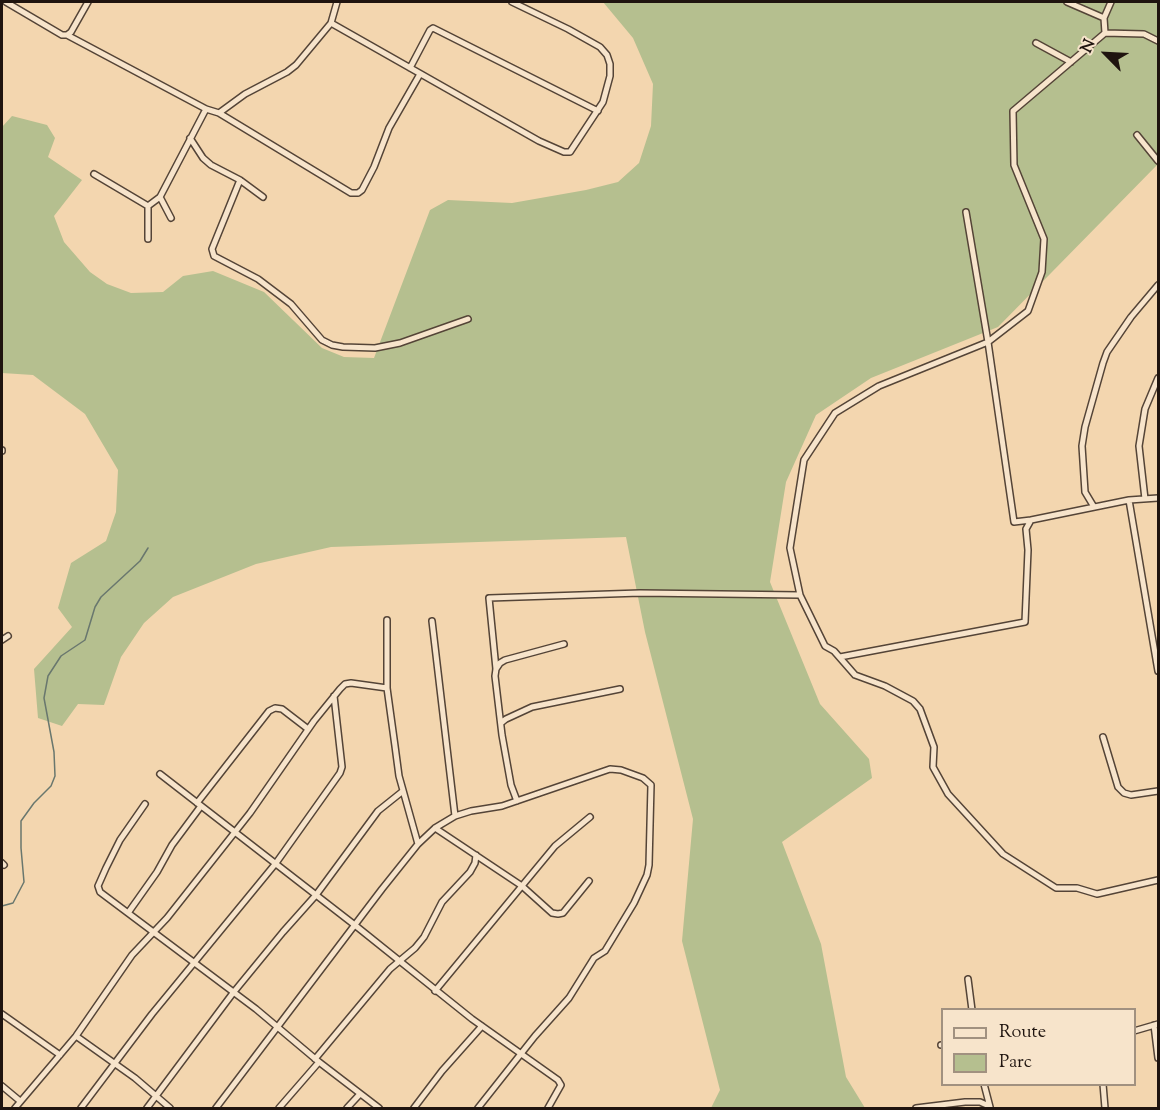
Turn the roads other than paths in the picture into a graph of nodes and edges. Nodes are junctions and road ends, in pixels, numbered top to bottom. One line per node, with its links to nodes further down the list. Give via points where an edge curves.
1 (6, 2): 10 (street)
2 (88, 2): 10 (street)
3 (337, 2): 8 (street)
4 (512, 2): 17 (street, via 568,29 607,55 610,76)
5 (1067, 2): 7 (street)
6 (1111, 2): 7 (street)
7 (1104, 18): 9 (street)
8 (331, 23): 14 (street); 18 (street, via 296,65)
9 (1105, 33): 11 (street, via 1144,34); 13 (street)
10 (67, 35): 16 (street)
11 (1158, 41)
12 (1036, 44): 13 (street)
13 (1071, 62): 32 (street, via 1013,111 1014,165 1044,239 1042,272 1028,311)
14 (410, 68): 15 (street); 17 (street, via 433,28)
15 (420, 74): 17 (street, via 567,153 577,145); 18 (street, via 358,193 351,193)
16 (206, 109): 18 (street); 20 (street)
17 (598, 111)
18 (219, 113)
19 (1137, 135): 21 (street)
20 (190, 138): 23 (street, via 202,158); 24 (street)
21 (1158, 161)
22 (94, 174): 26 (street)
23 (240, 180): 25 (street); 31 (street, via 212,249 214,256 258,279 291,304 322,340 343,347 375,348)
24 (160, 197): 26 (street); 28 (street)
25 (263, 197)
26 (148, 206): 29 (street)
27 (966, 212): 32 (street)
28 (171, 218)
29 (148, 239)
30 (1158, 285): 37 (street, via 1107,352 1084,427 1085,492)
31 (468, 319)
32 (988, 342): 38 (street, via 1014,522); 39 (street, via 879,386 835,413 804,460 790,548)
33 (1158, 378): 35 (street, via 1145,409 1139,446)
34 (1158, 498): 35 (street)
35 (1145, 499): 36 (street)
36 (1129, 500): 37 (street); 45 (street)
37 (1094, 507): 38 (street)
38 (1031, 520): 46 (street, via 1026,529 1024,622)
39 (800, 595): 46 (street, via 825,646); 47 (street, via 640,593 489,598)
40 (387, 620): 49 (street)
41 (432, 621): 61 (street)
42 (8, 636): 43 (street)
43 (2, 640)
44 (564, 644): 47 (street, via 505,660)
45 (1157, 656): 48 (street)
46 (840, 657): 68 (street, via 855,675 885,686 920,709 934,747 933,767 948,794 1003,854 1056,888 1077,888 1097,894)
47 (496, 669): 52 (street)
48 (1158, 671)
49 (387, 688): 51 (street, via 351,683); 56 (street)
50 (620, 689): 52 (street, via 532,708)
51 (334, 696): 53 (street); 67 (street, via 340,773)
52 (501, 723): 58 (street)
53 (308, 729): 60 (street, via 282,709 269,711); 64 (street)
54 (1103, 737): 57 (street, via 1118,787 1124,794)
55 (160, 774): 60 (street)
56 (403, 791): 65 (street); 71 (street, via 378,811)
57 (1158, 791)
58 (517, 801): 61 (street); 88 (street, via 610,769 633,773 651,785 649,865 634,903 605,951 594,958 569,998)
59 (145, 804): 72 (street, via 120,840 98,886)
60 (199, 805): 64 (street); 72 (street)
61 (455, 816): 63 (street)
62 (590, 817): 70 (street, via 555,846)
63 (435, 828): 65 (street); 66 (street)
64 (235, 832): 67 (street); 74 (street)
65 (418, 844): 73 (street)
66 (476, 855): 70 (street); 75 (street, via 470,872 442,902 424,937)
67 (276, 864): 71 (street); 76 (street)
68 (1158, 880)
69 (589, 881): 70 (street, via 558,915)
70 (522, 886): 78 (street)
71 (316, 895): 73 (street); 79 (street)
72 (128, 913): 74 (street)
73 (356, 926): 75 (street); 84 (street)
74 (154, 933): 76 (street); 86 (street, via 128,960)
75 (398, 961): 78 (street); 90 (street)
76 (194, 965): 79 (street); 91 (street)
77 (968, 979): 80 (street)
78 (435, 990): 83 (street)
79 (233, 993): 84 (street); 96 (street)
80 (972, 1008)
81 (2, 1014): 87 (street)
82 (1156, 1025): 85 (street); 89 (street)
83 (482, 1026): 88 (street); 107 (street)
84 (276, 1027): 90 (street); 103 (street)
85 (1136, 1030)
86 (75, 1036): 87 (street); 91 (street)
87 (60, 1055): 97 (street)
88 (521, 1055): 108 (street); 109 (street, via 561,1085)
89 (1158, 1058)
90 (317, 1061): 95 (street); 104 (street)
91 (115, 1065): 96 (street); 100 (street)
92 (2, 1086): 97 (street)
93 (985, 1086): 98 (street)
94 (1103, 1086): 111 (street)
95 (360, 1094): 105 (street); 106 (street)
96 (157, 1097): 101 (street); 102 (street)
97 (20, 1101): 99 (street)
98 (990, 1107): 110 (street, via 965,1102)
99 (15, 1108)
100 (81, 1108)
101 (147, 1108)
102 (170, 1108)
103 (216, 1108)
104 (279, 1108)
105 (347, 1108)
106 (378, 1108)
107 (414, 1108)
108 (478, 1108)
109 (548, 1108)
110 (916, 1108)
111 (1105, 1108)

